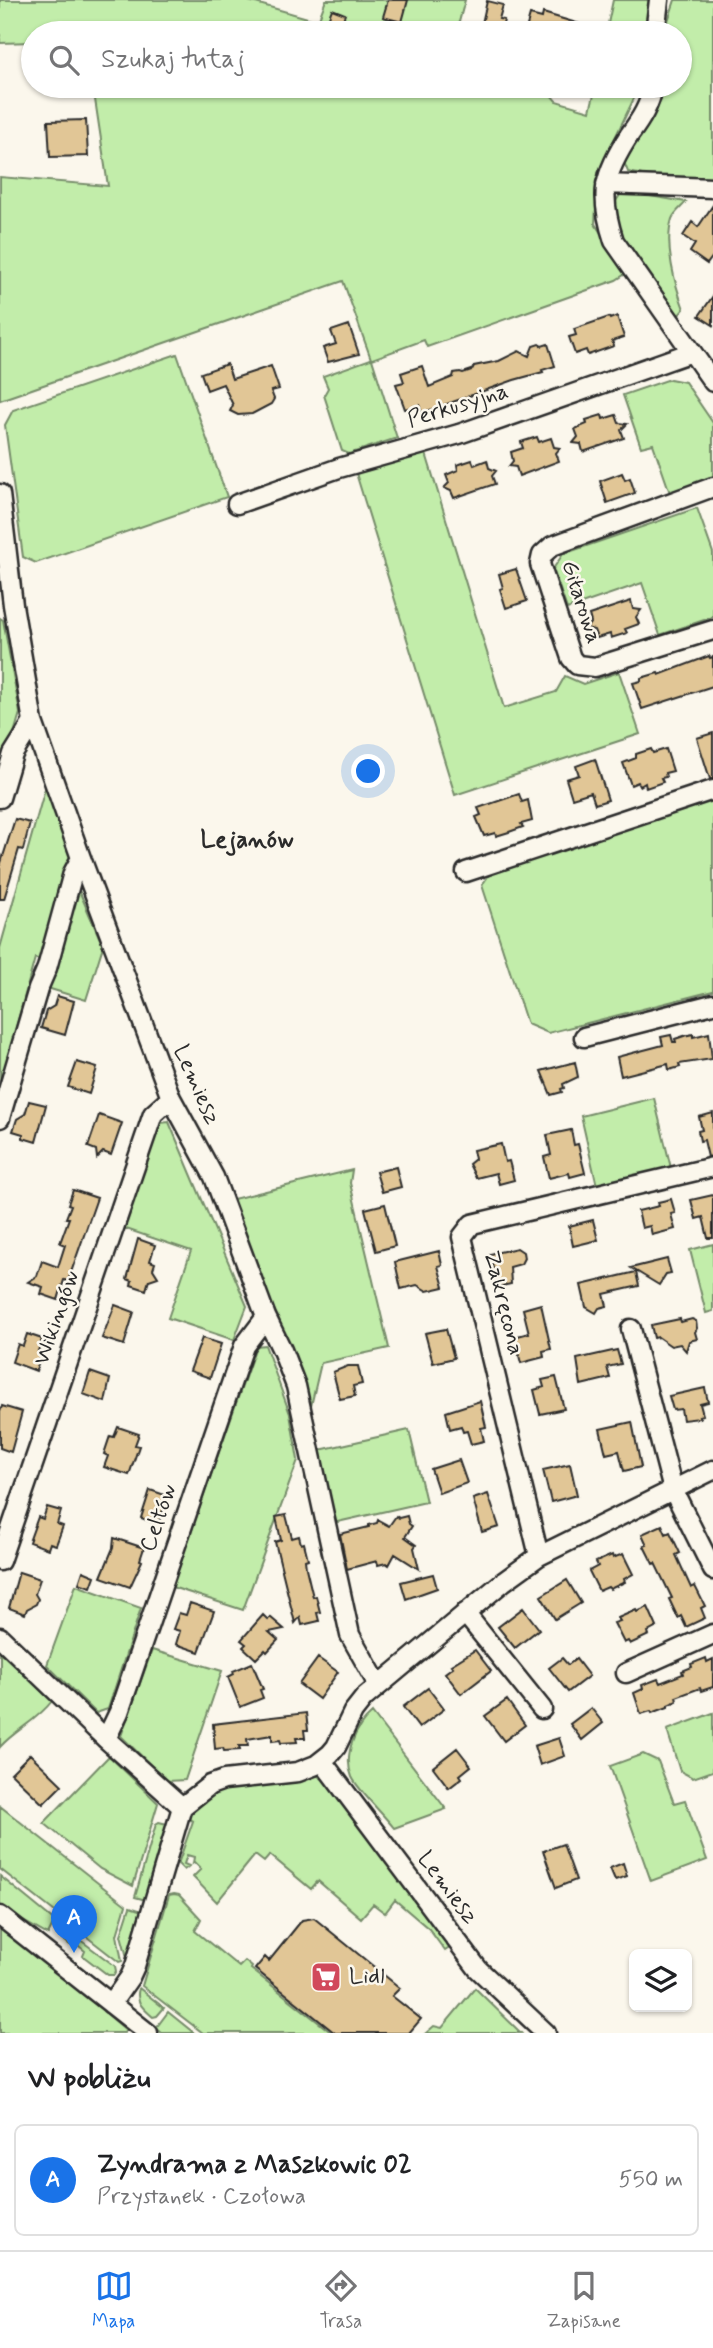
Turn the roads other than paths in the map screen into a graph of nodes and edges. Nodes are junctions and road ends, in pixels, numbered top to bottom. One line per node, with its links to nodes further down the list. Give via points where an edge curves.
1 (659, 0): 2 (street)
2 (656, 21)
3 (649, 98): 4 (street, via 644,116 611,166)
4 (606, 184): 5 (street); 6 (street, via 606,215 614,241)
5 (713, 187)
6 (692, 352): 7 (street); 10 (street, Perkusyjna, via 459,434)
7 (713, 382)
8 (713, 487): 12 (street, Gitarowa, via 552,546 540,564 577,665 595,667)
9 (0, 494): 11 (street, Lemiesz)
10 (237, 504)
11 (7, 606): 13 (street, Lemiesz)
12 (713, 630)
13 (33, 722): 15 (street, via 13,754); 16 (street, Lemiesz)
14 (713, 790): 17 (street)
15 (0, 798)
16 (81, 858): 20 (street, Lemiesz); 21 (street)
17 (466, 872)
18 (713, 1004): 19 (street)
19 (584, 1037)
20 (171, 1098): 23 (street, Lemiesz, via 214,1177); 28 (street, Wikingów, via 153,1114)
21 (0, 1118)
22 (713, 1167): 27 (street, Zakręcona, via 472,1224 462,1237)
23 (266, 1317): 34 (street, Lemiesz, via 296,1387 350,1635); 36 (street, Celtów, via 244,1346)
24 (631, 1329): 26 (street)
25 (713, 1470): 26 (street)
26 (673, 1490): 27 (street); 29 (street)
27 (539, 1556): 30 (street)
28 (0, 1561)
29 (713, 1570)
30 (465, 1613): 34 (street); 35 (street)
31 (713, 1634): 33 (street)
32 (0, 1637): 36 (street)
33 (626, 1672)
34 (378, 1685): 37 (street, via 353,1712 336,1747)
35 (542, 1709)
36 (106, 1739): 38 (street)
37 (322, 1761): 38 (street, via 298,1772 224,1780 210,1785); 42 (street, Lemiesz, via 478,1969)
38 (183, 1807): 40 (street, via 135,1966)
39 (0, 1916): 40 (street)
40 (111, 2004): 41 (street)
41 (148, 2033)
42 (546, 2033)

